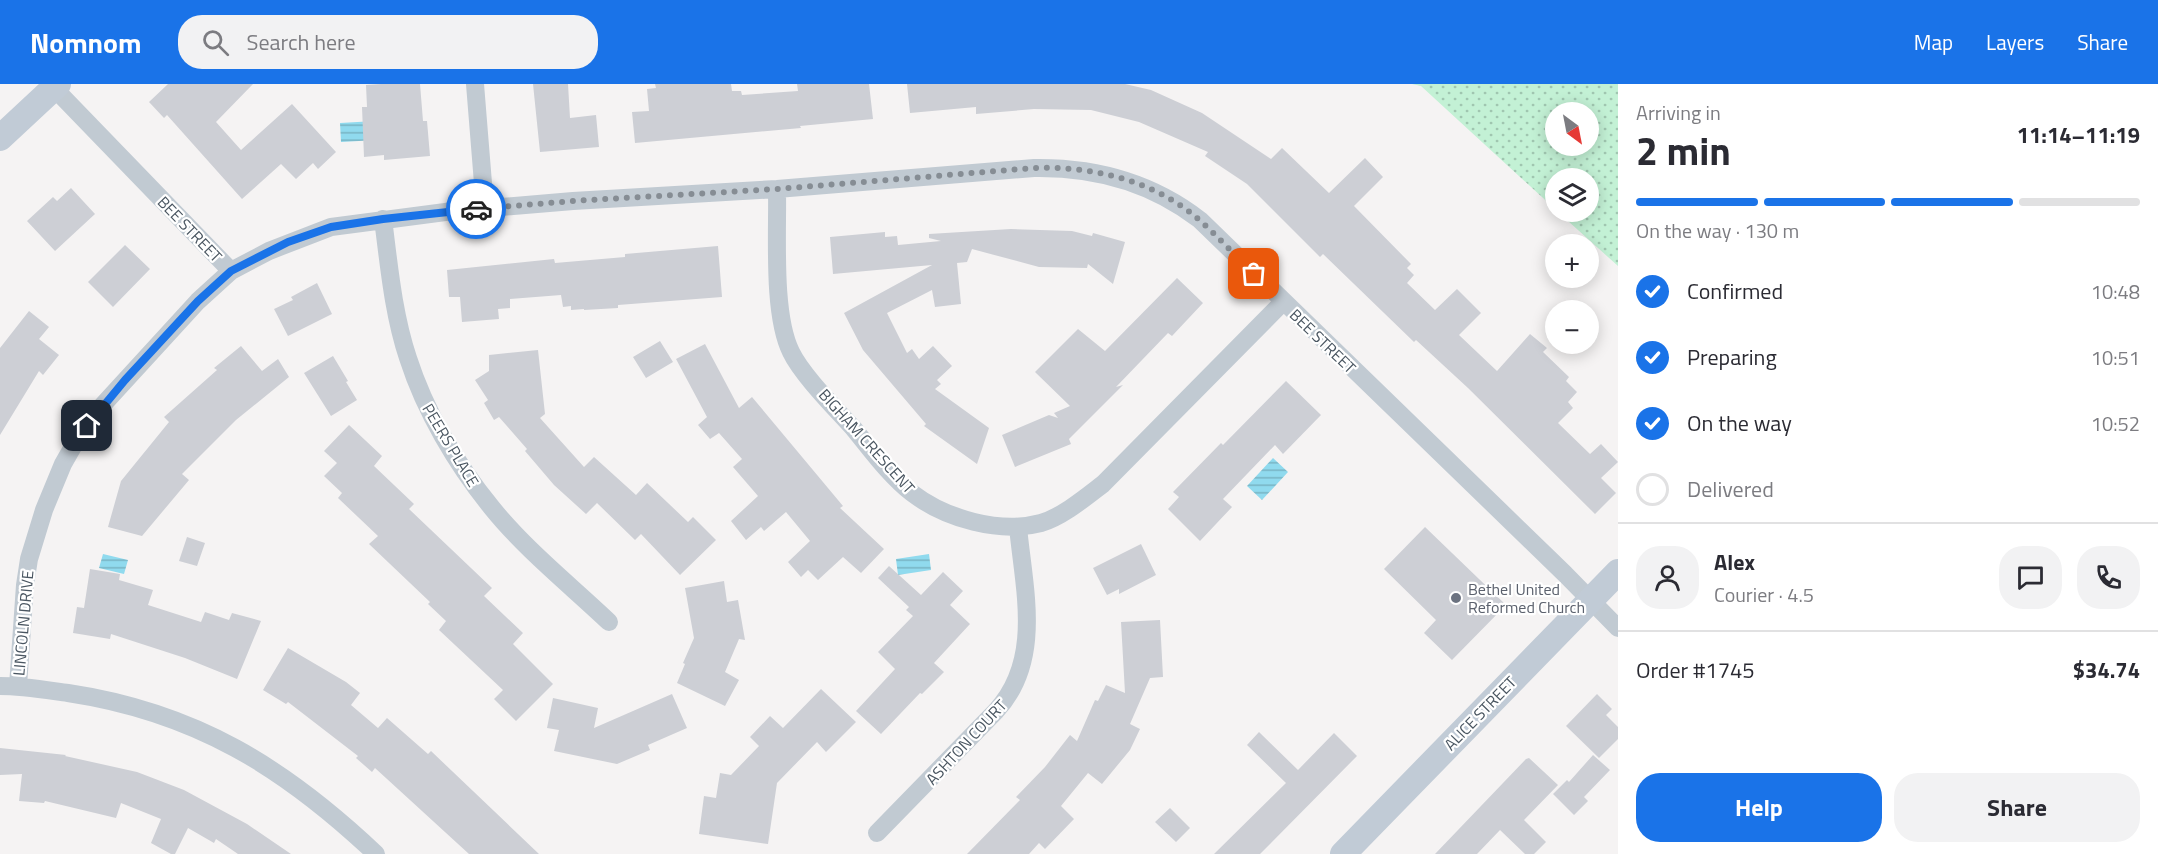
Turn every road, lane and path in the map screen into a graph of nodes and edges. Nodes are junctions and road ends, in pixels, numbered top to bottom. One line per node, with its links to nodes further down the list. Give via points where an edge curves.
1 (475, 84): 5 (street)
2 (56, 86): 3 (street); 7 (street, BEE STREET)
3 (0, 138)
4 (777, 189): 5 (street, BEE STREET); 8 (street, BEE STREET, via 1036,168 1069,168 1114,176 1142,186 1200,220); 9 (street, BIGHAM CRESCENT, via 779,300 783,326 795,358 912,493 953,515)
5 (484, 208): 6 (street, BEE STREET)
6 (383, 219): 7 (street, BEE STREET, via 309,234); 12 (street, PEERS PLACE, via 407,357 445,439 492,508)
7 (231, 271): 14 (street, LINCOLN DRIVE, via 198,301 100,408 63,464 30,559)
8 (1283, 302): 9 (street, BIGHAM CRESCENT, via 1103,484 1044,522); 11 (street, BEE STREET)
9 (1018, 527): 15 (street, ASHTON COURT, via 1028,633 1018,678 1007,700)
10 (1618, 572): 11 (street, ALICE STREET)
11 (1590, 601): 13 (street, BEE STREET); 17 (street, ALICE STREET)
12 (609, 622)
13 (1618, 628)
14 (9, 686): 16 (street, via 96,697 156,712 232,746 302,790)
15 (877, 833)
16 (376, 854)
17 (1343, 854)

